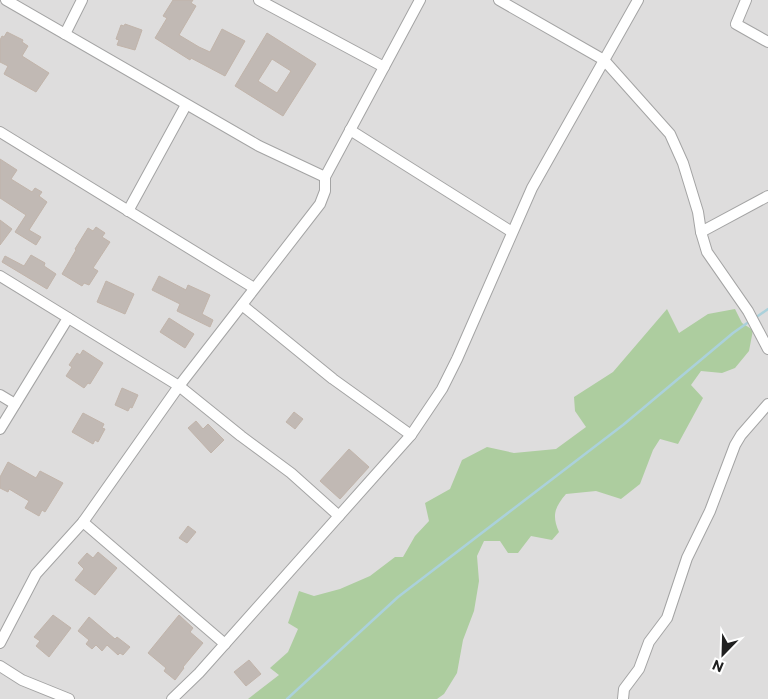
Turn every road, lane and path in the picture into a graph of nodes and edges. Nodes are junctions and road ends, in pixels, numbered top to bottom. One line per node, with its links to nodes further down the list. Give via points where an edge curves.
1 (6, 0): 8 (street)
2 (82, 0): 8 (street)
3 (258, 0): 11 (street)
4 (420, 0): 11 (street)
5 (498, 0): 10 (street)
6 (638, 0): 10 (street)
7 (746, 0): 9 (street, via 736,24)
8 (65, 34): 12 (street)
9 (768, 42)
10 (604, 60): 18 (street, via 536,180); 19 (street, via 670,134 684,163 698,212)
11 (384, 66): 13 (street)
12 (186, 104): 15 (street, via 259,146); 17 (street)
13 (350, 130): 15 (street); 18 (street)
14 (0, 132): 17 (street)
15 (325, 177): 21 (street, via 325,191 320,204)
16 (768, 196): 19 (street)
17 (128, 211): 21 (street)
18 (512, 232): 30 (street, via 457,359 442,389)
19 (700, 232): 24 (street, via 707,252 748,311)
20 (0, 276): 23 (street)
21 (254, 288): 22 (street)
22 (242, 305): 25 (street); 30 (street, via 333,379)
23 (68, 318): 25 (street); 27 (street)
24 (768, 350)
25 (179, 386): 31 (street, via 291,473); 32 (street)
26 (0, 395): 27 (street)
27 (15, 404): 29 (street)
28 (768, 404): 38 (street, via 736,445 687,558 667,618 649,642 636,673 624,689)
29 (0, 429)
30 (411, 435): 31 (street)
31 (339, 516): 34 (street)
32 (83, 522): 33 (street, via 36,574); 34 (street)
33 (0, 643)
34 (225, 644): 37 (street)
35 (0, 666): 36 (street, via 22,680)
36 (69, 699)
37 (172, 699)
38 (623, 699)

